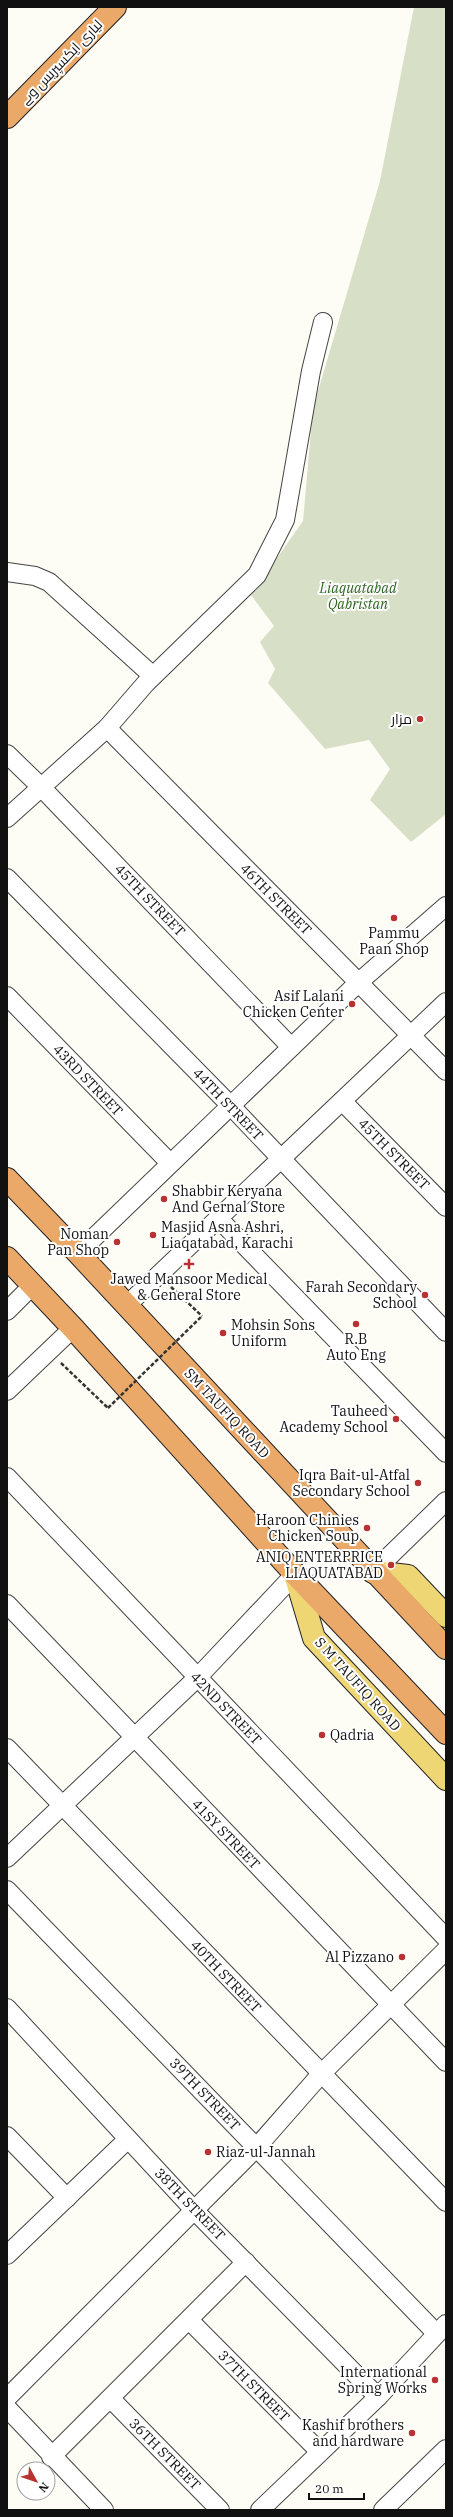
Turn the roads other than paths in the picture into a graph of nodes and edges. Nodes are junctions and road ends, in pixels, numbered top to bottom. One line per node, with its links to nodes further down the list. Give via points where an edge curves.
1 (115, 7): 2 (highway, لیاری ایکسپریس وے)
2 (7, 118)
3 (324, 322): 5 (street, via 311,372 285,520 257,575)
4 (7, 572): 5 (street, via 35,576 49,582)
5 (153, 676): 6 (street)
6 (107, 728): 8 (street); 12 (street, 46TH STREET)
7 (7, 754): 8 (street, 45TH STREET)
8 (41, 787): 9 (street); 16 (street, 45TH STREET)
9 (7, 818)
10 (7, 878): 19 (street, 44TH STREET)
11 (446, 906): 12 (street)
12 (359, 982): 15 (street, 46TH STREET); 16 (street)
13 (7, 996): 21 (street, 43RD STREET)
14 (446, 1002): 15 (street)
15 (411, 1036): 17 (street, 46TH STREET); 18 (street)
16 (291, 1047): 19 (street)
17 (446, 1071)
18 (342, 1101): 20 (street); 23 (street, 45TH STREET)
19 (230, 1105): 20 (street, 44TH STREET); 21 (street)
20 (280, 1159): 24 (street); 31 (street, 44TH STREET)
21 (170, 1163): 25 (street)
22 (7, 1179): 25 (highway, SM TAUFIQ ROAD)
23 (446, 1207)
24 (218, 1218): 28 (street); 33 (street)
25 (78, 1253): 28 (highway, SM TAUFIQ ROAD)
26 (7, 1258): 27 (highway)
27 (33, 1285): 29 (street); 30 (highway)
28 (127, 1305): 36 (highway, SM TAUFIQ ROAD)
29 (7, 1311)
30 (73, 1328): 32 (street); 37 (highway)
31 (446, 1332)
32 (7, 1391)
33 (446, 1453)
34 (7, 1477): 41 (street, 42ND STREET)
35 (446, 1501): 36 (street)
36 (373, 1572): 39 (main road, via 408,1576); 40 (highway, SM TAUFIQ ROAD)
37 (295, 1574): 41 (street); 42 (highway); 45 (main road, S M TAUFIQ ROAD, via 314,1638)
38 (7, 1604): 43 (street, 41SY STREET)
39 (446, 1616)
40 (446, 1648)
41 (197, 1678): 43 (street); 49 (street, 42ND STREET)
42 (446, 1733)
43 (134, 1737): 46 (street); 51 (street, 41SY STREET)
44 (7, 1748): 46 (street, 40TH STREET)
45 (446, 1780)
46 (62, 1805): 47 (street); 54 (street, 40TH STREET)
47 (7, 1858)
48 (7, 1890): 57 (street, 39TH STREET)
49 (446, 1938)
50 (446, 1950): 51 (street)
51 (390, 2005): 53 (street, 41SY STREET); 54 (street)
52 (7, 2008): 56 (street, 38TH STREET)
53 (446, 2062)
54 (321, 2074): 57 (street); 59 (street, 40TH STREET)
55 (7, 2136): 58 (street)
56 (128, 2139): 58 (street); 60 (street, 38TH STREET)
57 (256, 2148): 60 (street); 64 (street, 39TH STREET)
58 (66, 2198): 61 (street)
59 (446, 2202)
60 (194, 2210): 62 (street, 38TH STREET); 66 (street)
61 (7, 2255)
62 (246, 2262): 63 (street); 65 (street, 38TH STREET)
63 (189, 2320): 67 (street); 70 (street, 37TH STREET)
64 (441, 2328): 65 (street)
65 (378, 2397): 70 (street)
66 (7, 2398)
67 (111, 2399): 71 (street); 73 (street, 36TH STREET)
68 (7, 2408): 71 (street)
69 (446, 2449): 75 (street)
70 (320, 2452): 74 (street)
71 (51, 2457): 72 (street)
72 (104, 2510)
73 (220, 2510)
74 (260, 2510)
75 (383, 2510)

